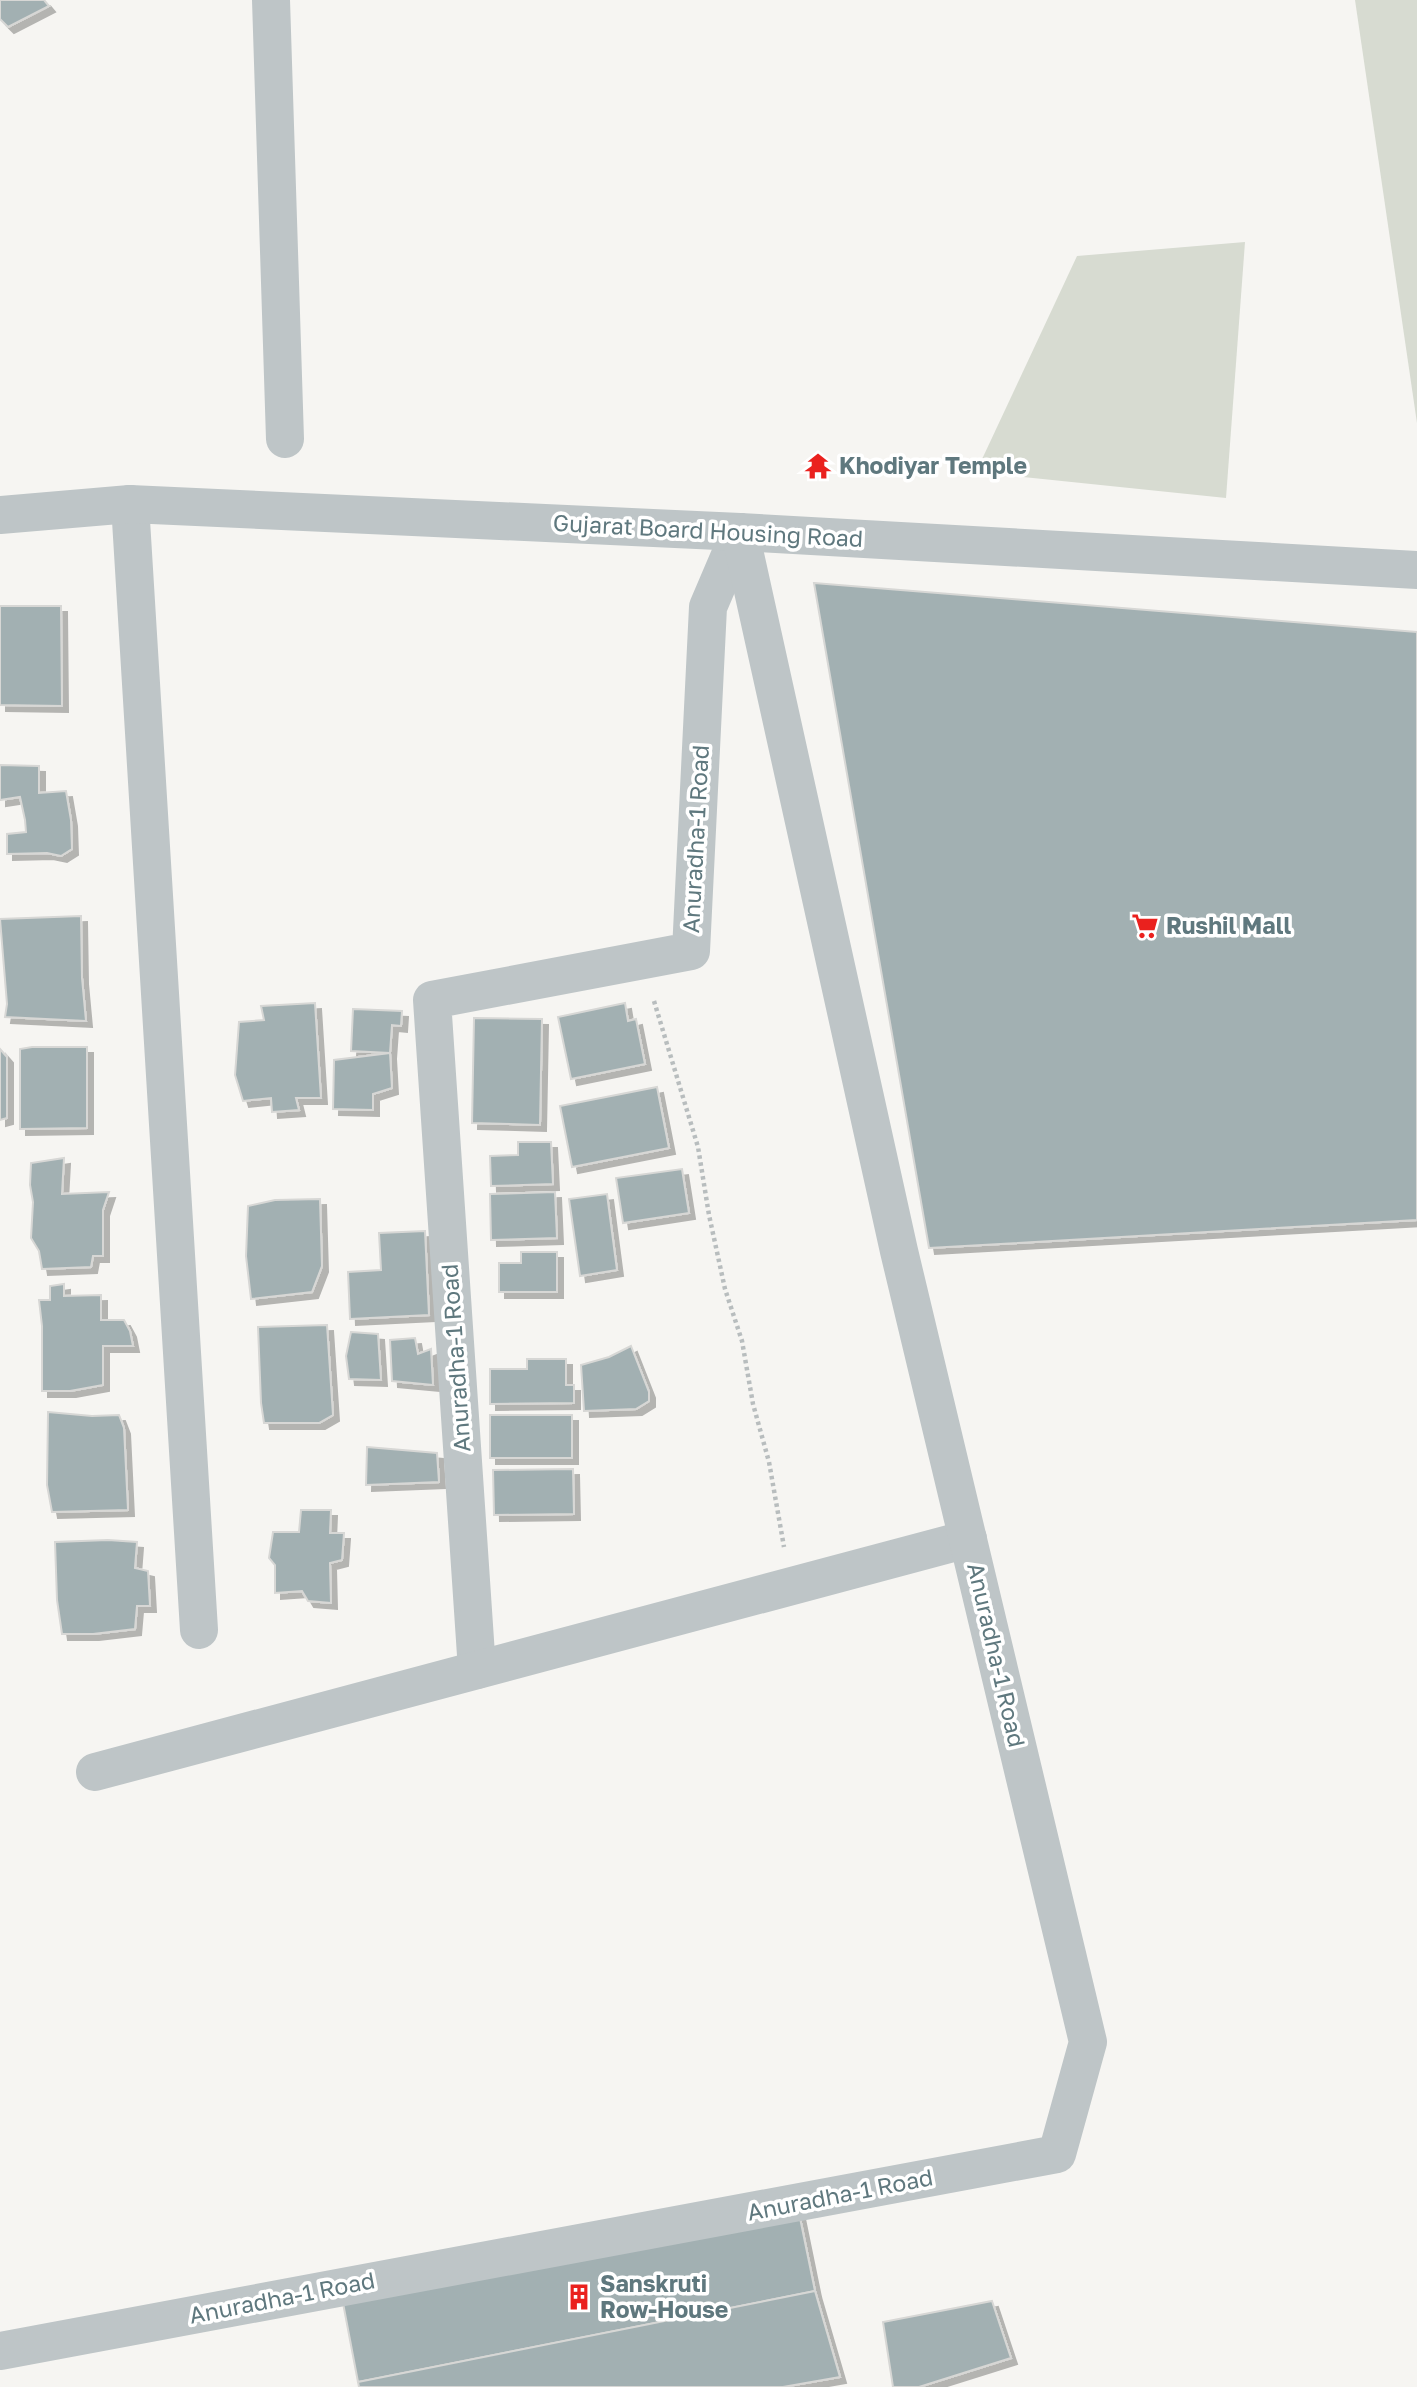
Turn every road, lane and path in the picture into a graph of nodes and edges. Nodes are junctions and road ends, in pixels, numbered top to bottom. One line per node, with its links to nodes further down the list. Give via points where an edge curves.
1 (271, 0): 2 (street)
2 (285, 439)
3 (130, 505): 4 (street, Gujarat Board Housing Road); 5 (street, Gujarat Board Housing Road); 10 (street)
4 (0, 515)
5 (740, 532): 6 (street, Gujarat Board Housing Road); 7 (street, Anuradha-1 Road, via 708,607 691,951); 8 (street, Anuradha-1 Road, via 899,1251)
6 (1417, 570)
7 (638, 962): 9 (path, via 660,1017 698,1147 725,1289 742,1341 769,1462); 11 (street, Anuradha-1 Road, via 432,1000)
8 (968, 1539): 9 (street, Anuradha-1 Road); 13 (street, Anuradha-1 Road, via 1088,2042 1057,2154)
9 (790, 1586): 11 (street, Anuradha-1 Road)
10 (199, 1630)
11 (477, 1670): 12 (street)
12 (95, 1772)
13 (0, 2351)

